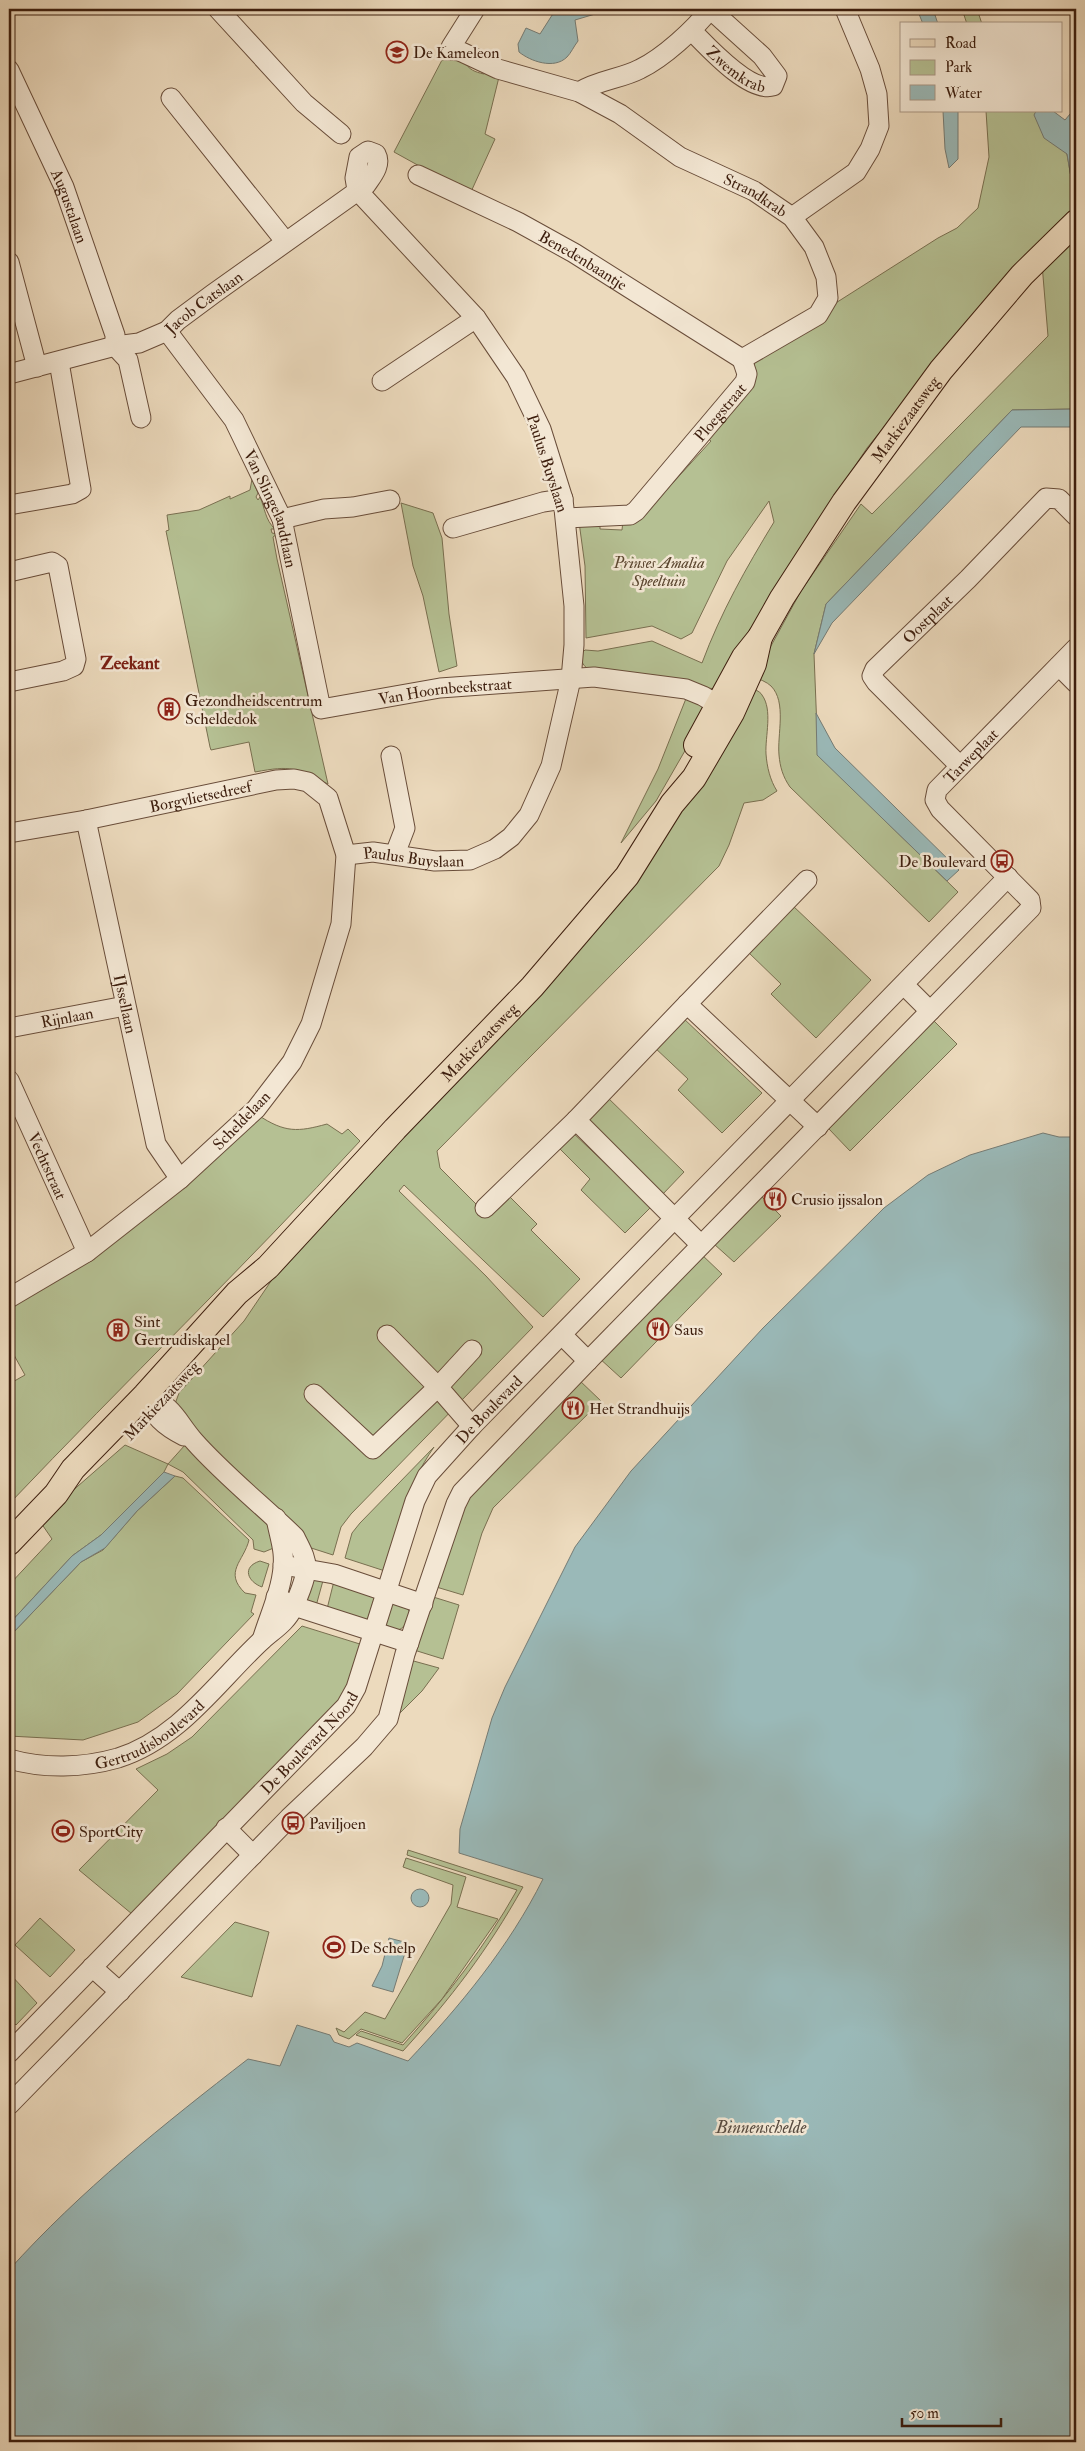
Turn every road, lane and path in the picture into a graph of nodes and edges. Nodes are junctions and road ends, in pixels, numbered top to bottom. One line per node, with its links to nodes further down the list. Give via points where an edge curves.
1 (218, 9): 9 (street, via 304,103)
2 (475, 9): 7 (street, Strandkrab, via 451,47 498,69)
3 (710, 9): 5 (street); 5 (street, Zwemkrab, via 762,56 776,76 773,86 760,86 728,67)
4 (845, 9): 12 (street, Strandkrab, via 870,69 879,126 856,172)
5 (692, 31): 7 (street, via 640,69)
6 (9, 70): 18 (street, Augustalaan, via 64,187 115,334)
7 (578, 92): 12 (street, Strandkrab, via 620,114 680,157 754,191)
8 (171, 98): 14 (street)
9 (341, 134)
10 (418, 175): 19 (street, Benedenbaantje, via 518,222 574,253)
11 (357, 190): 14 (street, Jacob Catslaan); 16 (street, Paulus Buyslaan)
12 (792, 217): 19 (street, Ploegstraat, via 814,247 826,276 828,298 818,315)
13 (1076, 222): 38 (main road, Markiezaatsweg, via 1022,275 941,370 839,509 760,637 744,657)
14 (285, 242): 17 (street, Jacob Catslaan)
15 (9, 262): 21 (street)
16 (476, 318): 23 (street); 25 (street, Paulus Buyslaan, via 516,377 541,429)
17 (167, 330): 18 (street, Jacob Catslaan, via 139,343); 30 (street, Van Slingelandtlaan, via 234,420)
18 (115, 346): 20 (street, Jacob Catslaan); 24 (street, via 128,360)
19 (742, 359): 29 (street, Ploegstraat, via 747,374 745,382 636,511 630,515)
20 (59, 362): 21 (street, Jacob Catslaan); 27 (street, via 81,489 72,494)
21 (38, 367): 22 (street, Jacob Catslaan)
22 (9, 374)
23 (382, 381)
24 (141, 418)
25 (563, 499): 29 (street, Paulus Buyslaan); 31 (street)
26 (390, 500): 30 (street, via 324,509)
27 (9, 505)
28 (1076, 516): 41 (street, Oostplaat, via 1059,499 1046,498 874,669 872,676 876,682)
29 (566, 518): 35 (street, Paulus Buyslaan, via 574,606)
30 (282, 519): 39 (street, Van Slingelandtlaan)
31 (453, 528)
32 (9, 572): 36 (street, via 52,562 58,566 76,659 74,666 63,671)
33 (1076, 648): 34 (street, Tarweplaat)
34 (1059, 666): 37 (street); 41 (street, Tarweplaat)
35 (571, 679): 38 (street, via 594,677 686,689); 39 (street, Van Hoornbeekstraat, via 440,688); 44 (street, Paulus Buyslaan, via 551,766 529,815 511,837 495,849 470,860 435,861)
36 (9, 682)
37 (1076, 683)
38 (724, 708): 69 (main road, Markiezaatsweg, via 680,772 672,804 627,876 532,987 268,1267 237,1293)
39 (321, 709)
40 (391, 756): 44 (street, via 405,828)
41 (960, 766): 46 (street, Tarweplaat, via 937,790 935,800 940,809)
42 (86, 820): 43 (street, Borgvlietsedreef); 45 (street, Borgvlietsedreef, via 294,779 308,782 328,798); 50 (street, IJssellaan)
43 (9, 833)
44 (395, 854): 45 (street, Paulus Buyslaan)
45 (346, 855): 57 (street, Scheldelaan, via 341,924 311,1024 292,1062 256,1109)
46 (1003, 872): 48 (street, De Boulevard); 51 (street, via 1030,900 1031,908)
47 (807, 880): 49 (street)
48 (904, 985): 51 (street); 54 (street, De Boulevard)
49 (687, 1004): 54 (street); 55 (street)
50 (125, 1006): 52 (street, Rijnlaan); 57 (street, IJssellaan, via 156,1144)
51 (930, 1011): 56 (street)
52 (9, 1028)
53 (9, 1080): 61 (street, Vechtstraat)
54 (784, 1095): 56 (street); 59 (street, De Boulevard)
55 (576, 1120): 58 (street); 59 (street)
56 (818, 1127): 60 (street)
57 (180, 1180): 61 (street, Scheldelaan)
58 (485, 1208)
59 (669, 1211): 60 (street); 64 (street, De Boulevard)
60 (701, 1244): 66 (street)
61 (87, 1252): 62 (street, Scheldelaan)
62 (9, 1298)
63 (386, 1335): 67 (street)
64 (562, 1335): 66 (street); 70 (street, De Boulevard)
65 (472, 1350): 67 (street)
66 (588, 1361): 77 (street, via 462,1492)
67 (438, 1387): 68 (street, via 373,1449); 70 (street)
68 (314, 1394)
69 (153, 1402): 71 (street, via 173,1430 194,1441); 72 (main road, Markiezaatsweg, via 73,1469 56,1494)
70 (472, 1426): 75 (street, De Boulevard, via 427,1476 415,1501)
71 (276, 1518): 73 (street, Gertrudisboulevard); 74 (street, via 295,1537)
72 (9, 1543)
73 (283, 1565): 74 (street); 76 (street, Gertrudisboulevard)
74 (306, 1569): 75 (street, via 334,1574); 78 (street, Gertrudisboulevard)
75 (387, 1591): 77 (street); 79 (street, De Boulevard)
76 (276, 1597): 78 (street); 80 (street, Gertrudisboulevard)
77 (423, 1604): 81 (street)
78 (294, 1606): 79 (street); 80 (street, Gertrudisboulevard, via 288,1617)
79 (371, 1637): 81 (street); 83 (street, De Boulevard Noord, via 356,1688 346,1706)
80 (262, 1640): 82 (street, Gertrudisboulevard, via 179,1723 148,1744 119,1757 86,1765 54,1766)
81 (407, 1649): 84 (street, via 388,1719 364,1747)
82 (9, 1759)
83 (226, 1828): 84 (street); 85 (street, De Boulevard Noord)
84 (253, 1855): 86 (street)
85 (92, 1967): 86 (street); 87 (street, De Boulevard Noord)
86 (120, 1992): 88 (street)
87 (9, 2053)
88 (9, 2105)

